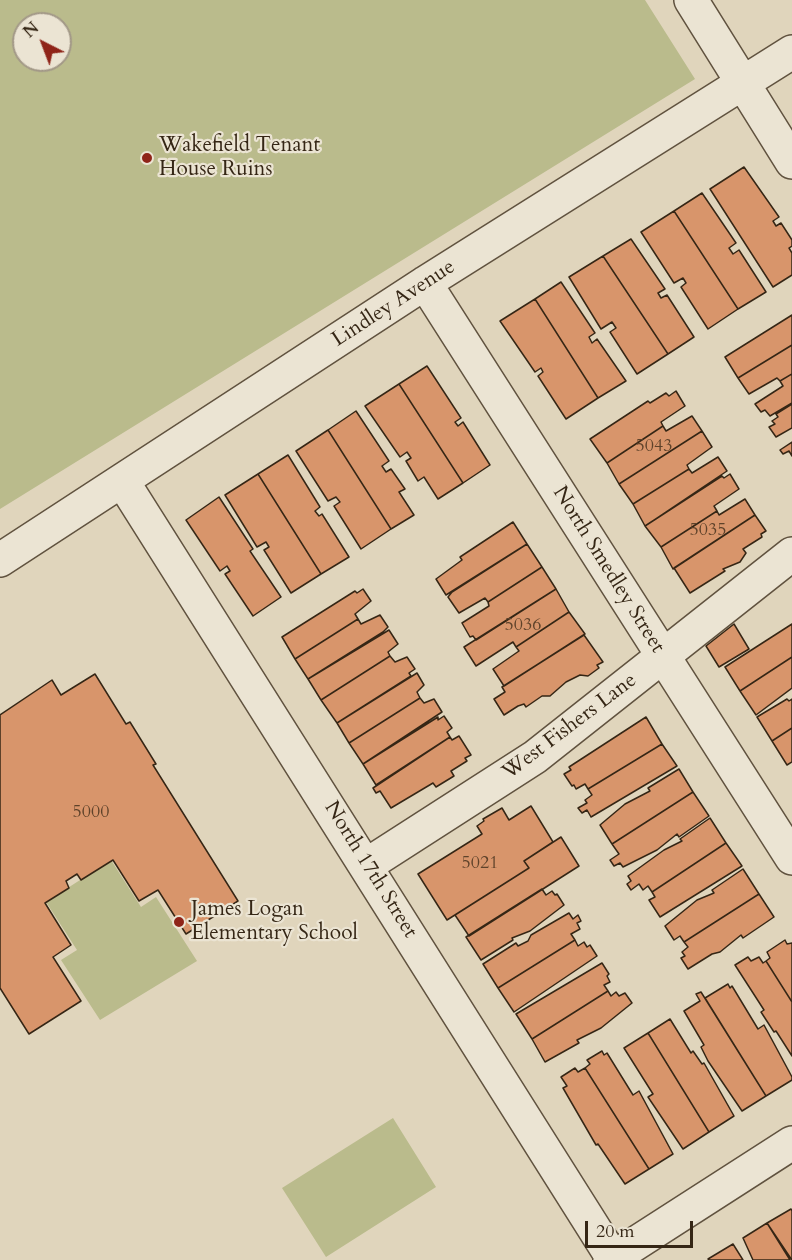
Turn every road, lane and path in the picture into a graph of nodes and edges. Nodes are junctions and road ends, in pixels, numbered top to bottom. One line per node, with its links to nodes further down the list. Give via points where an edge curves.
1 (691, 0): 3 (street)
2 (792, 52): 3 (street, Lindley Avenue)
3 (743, 84): 4 (street); 5 (street, Lindley Avenue)
4 (792, 162)
5 (425, 283): 6 (street, Lindley Avenue); 9 (street, North Smedley Street)
6 (123, 482): 8 (street, Lindley Avenue); 11 (street, North 17th Street)
7 (792, 554): 9 (street, West Fishers Lane)
8 (0, 560)
9 (663, 656): 10 (street, North Smedley Street); 11 (street, West Fishers Lane, via 535,757)
10 (792, 858)
11 (367, 865): 13 (street, North 17th Street)
12 (792, 1143): 13 (street)
13 (613, 1259)

